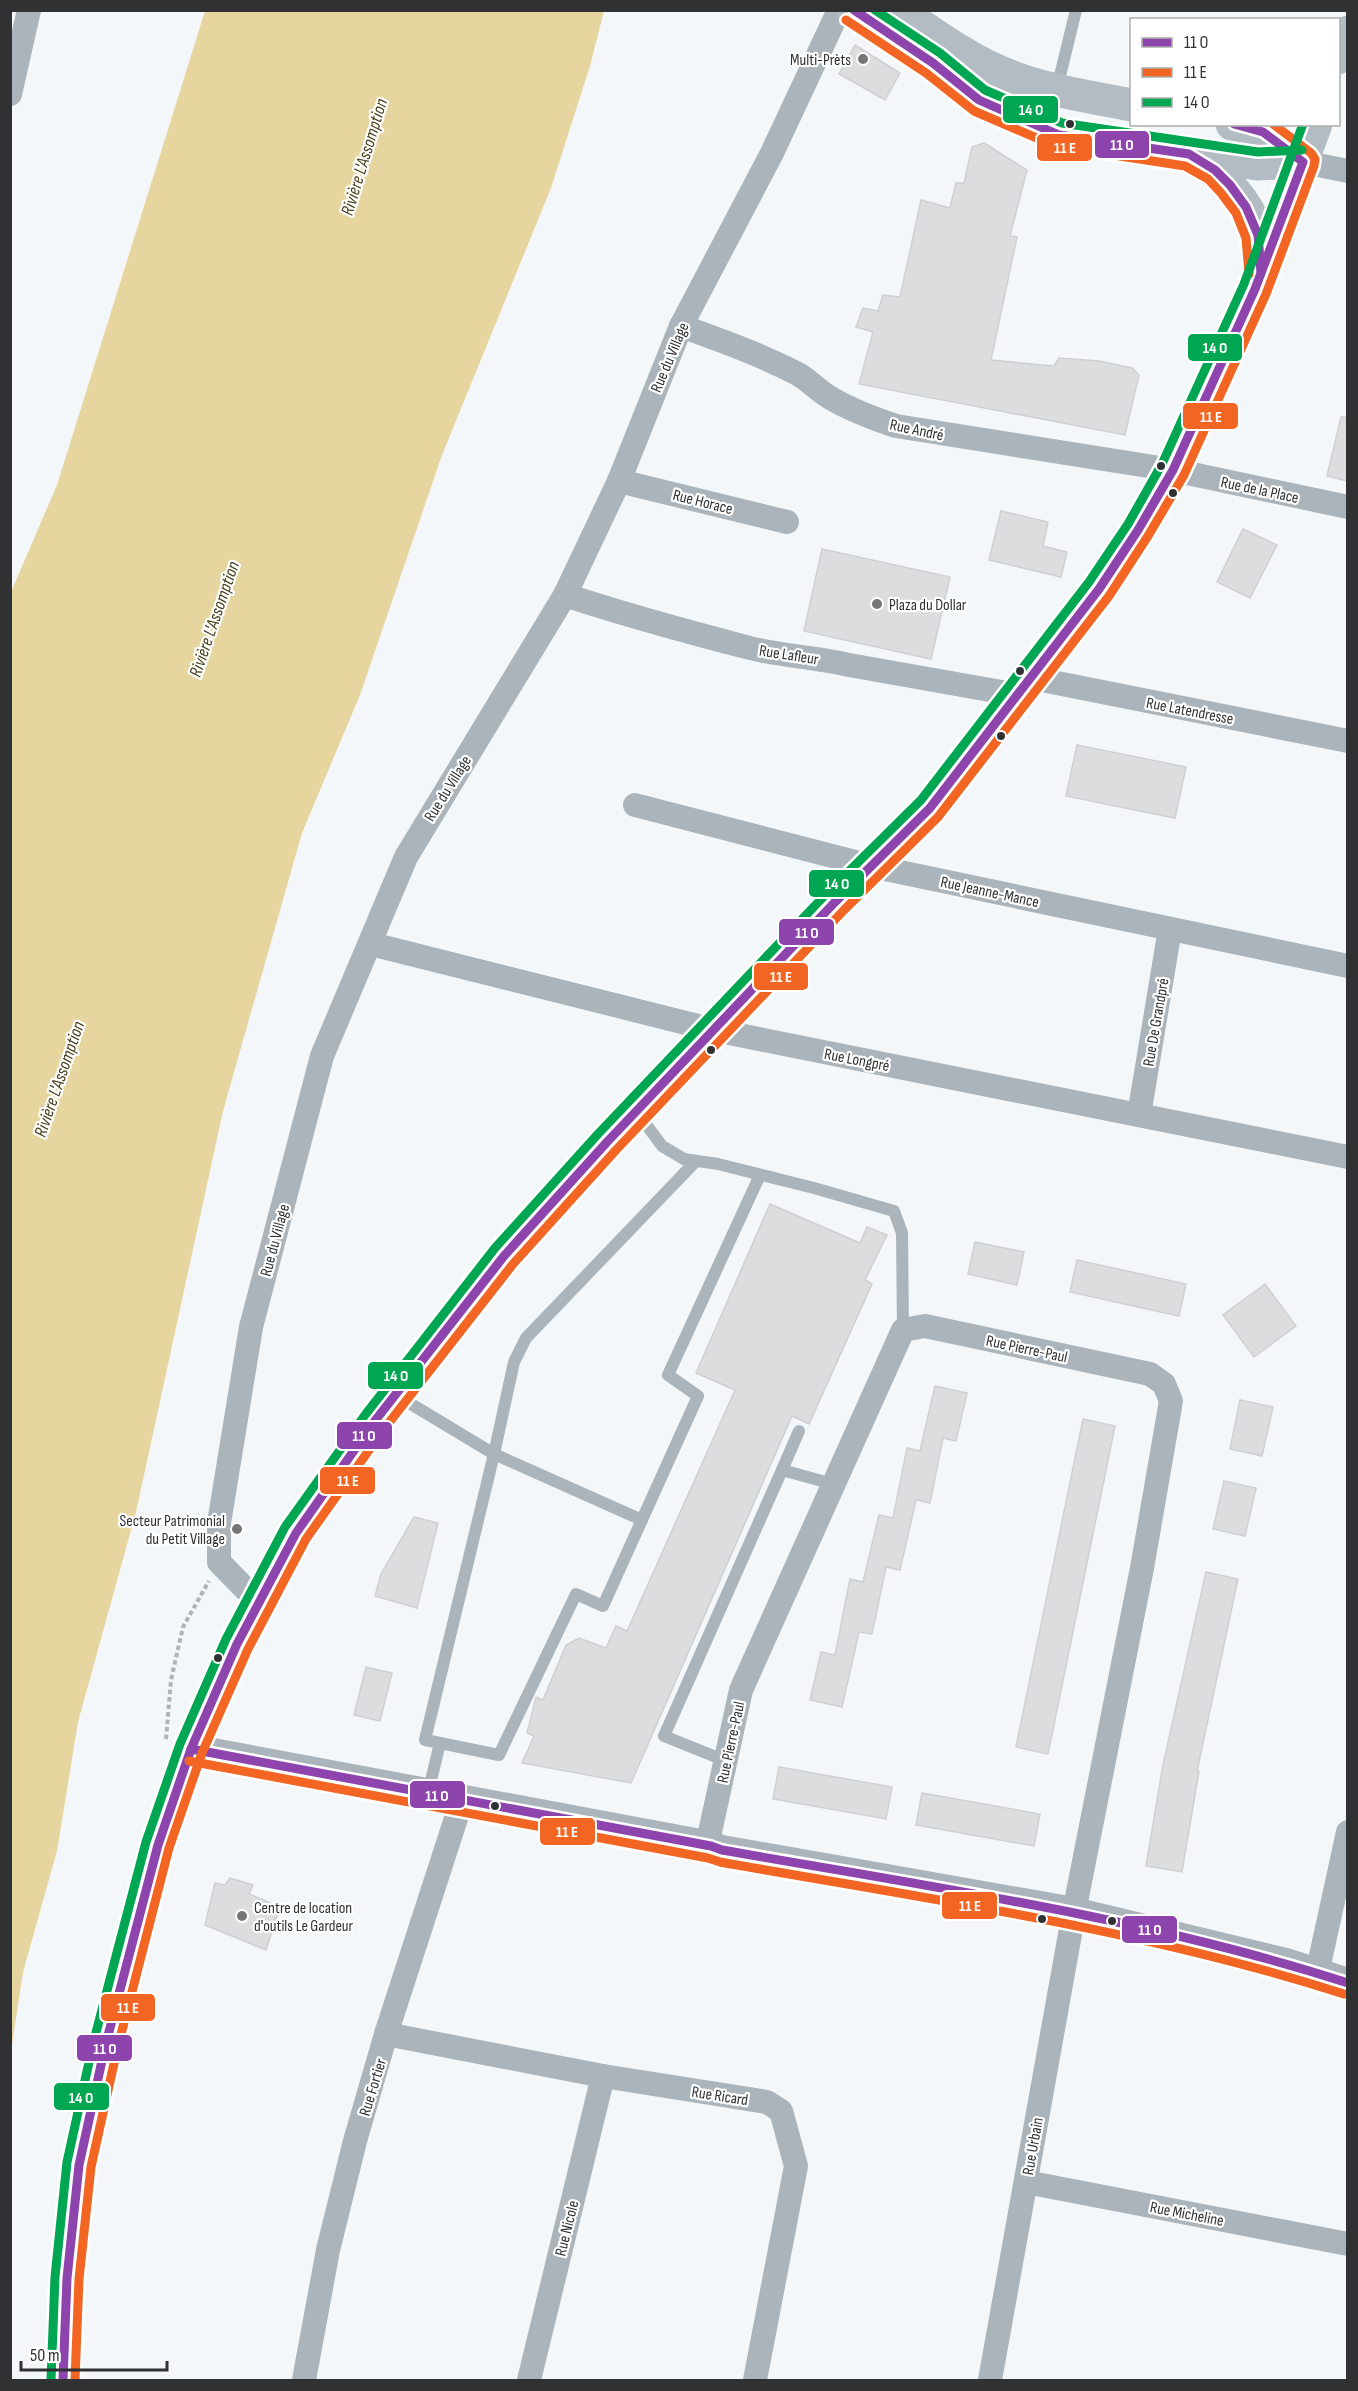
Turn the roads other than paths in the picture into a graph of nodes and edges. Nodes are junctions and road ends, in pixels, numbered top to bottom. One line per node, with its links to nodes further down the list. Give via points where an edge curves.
1 (29, 10): 7 (street)
2 (839, 10): 15 (street, Rue du Village, via 772,153)
3 (853, 10): 11 (main road, via 933,63 979,100 1059,135)
4 (898, 10): 6 (main road, via 977,61)
5 (1076, 10): 6 (lane)
6 (1056, 91): 8 (main road)
7 (10, 94)
8 (1130, 105)
9 (1240, 126): 12 (main road, via 1263,132)
10 (1315, 126): 12 (main road)
11 (1188, 154): 12 (main road, via 1257,164); 14 (main road, via 1215,170 1246,207 1258,235)
12 (1303, 162): 13 (street); 14 (main road)
13 (1347, 171)
14 (1261, 273): 16 (main road)
15 (681, 326): 16 (street, Rue André, via 798,374 857,413 896,426); 17 (street, Rue du Village)
16 (1173, 470): 18 (street, Rue de la Place); 21 (main road, via 1099,589)
17 (619, 481): 19 (street, Rue Horace); 20 (street, Rue du Village)
18 (1347, 507)
19 (787, 522)
20 (565, 595): 21 (street, Rue Lafleur, via 752,648 849,665); 26 (street, Rue du Village, via 406,857)
21 (1025, 687): 22 (street, Rue Latendresse); 24 (main road, via 930,808)
22 (1347, 741)
23 (634, 805): 24 (street, Rue Jeanne-Mance)
24 (871, 866): 25 (street, Rue Jeanne-Mance); 28 (main road)
25 (1170, 929): 27 (street, Rue Jeanne-Mance); 30 (street, Rue De Grandpré)
26 (370, 944): 28 (street, Rue Longpré); 41 (street, Rue du Village, via 322,1056 252,1327 219,1523 219,1562)
27 (1347, 966)
28 (714, 1030): 29 (main road); 30 (street, Rue Longpré)
29 (637, 1112): 32 (lane, via 662,1146 684,1159); 35 (main road, via 504,1256)
30 (1139, 1115): 31 (street, Rue Longpré)
31 (1347, 1157)
32 (696, 1161): 33 (lane); 37 (lane, via 526,1338 514,1362)
33 (760, 1175): 34 (lane, via 894,1211 902,1233); 40 (lane, via 668,1375 698,1396)
34 (903, 1330): 39 (street, Rue Pierre-Paul); 49 (street, Rue Pierre-Paul, via 925,1326 1150,1374 1164,1384 1171,1401)
35 (395, 1394): 37 (lane); 41 (main road, via 296,1533)
36 (800, 1431): 38 (lane)
37 (494, 1454): 40 (lane); 42 (lane, via 425,1740)
38 (782, 1470): 39 (lane); 44 (lane, via 664,1736)
39 (833, 1484): 44 (street, Rue Pierre-Paul, via 741,1690)
40 (642, 1520): 42 (lane, via 603,1606 576,1594 498,1755)
41 (260, 1604): 43 (main road)
42 (440, 1743): 45 (lane)
43 (178, 1748): 45 (street); 56 (main road, via 79,2165 67,2278)
44 (726, 1761): 48 (street, Rue Pierre-Paul, via 710,1832)
45 (428, 1793): 46 (street)
46 (462, 1800): 48 (street); 52 (street, Rue Fortier)
47 (1347, 1832): 50 (street)
48 (711, 1846): 49 (street)
49 (1074, 1912): 50 (street); 54 (street, Rue Urbain)
50 (1317, 1974): 51 (street)
51 (1347, 1983)
52 (386, 2034): 53 (street, Rue Ricard); 57 (street, Rue Fortier, via 328,2250)
53 (603, 2076): 58 (street, Rue Nicole); 59 (street, Rue Ricard, via 767,2102 781,2111 796,2166)
54 (1026, 2182): 55 (street, Rue Micheline); 60 (street, Rue Urbain)
55 (1347, 2244)
56 (63, 2380)
57 (304, 2380)
58 (529, 2380)
59 (755, 2380)
60 (990, 2380)

